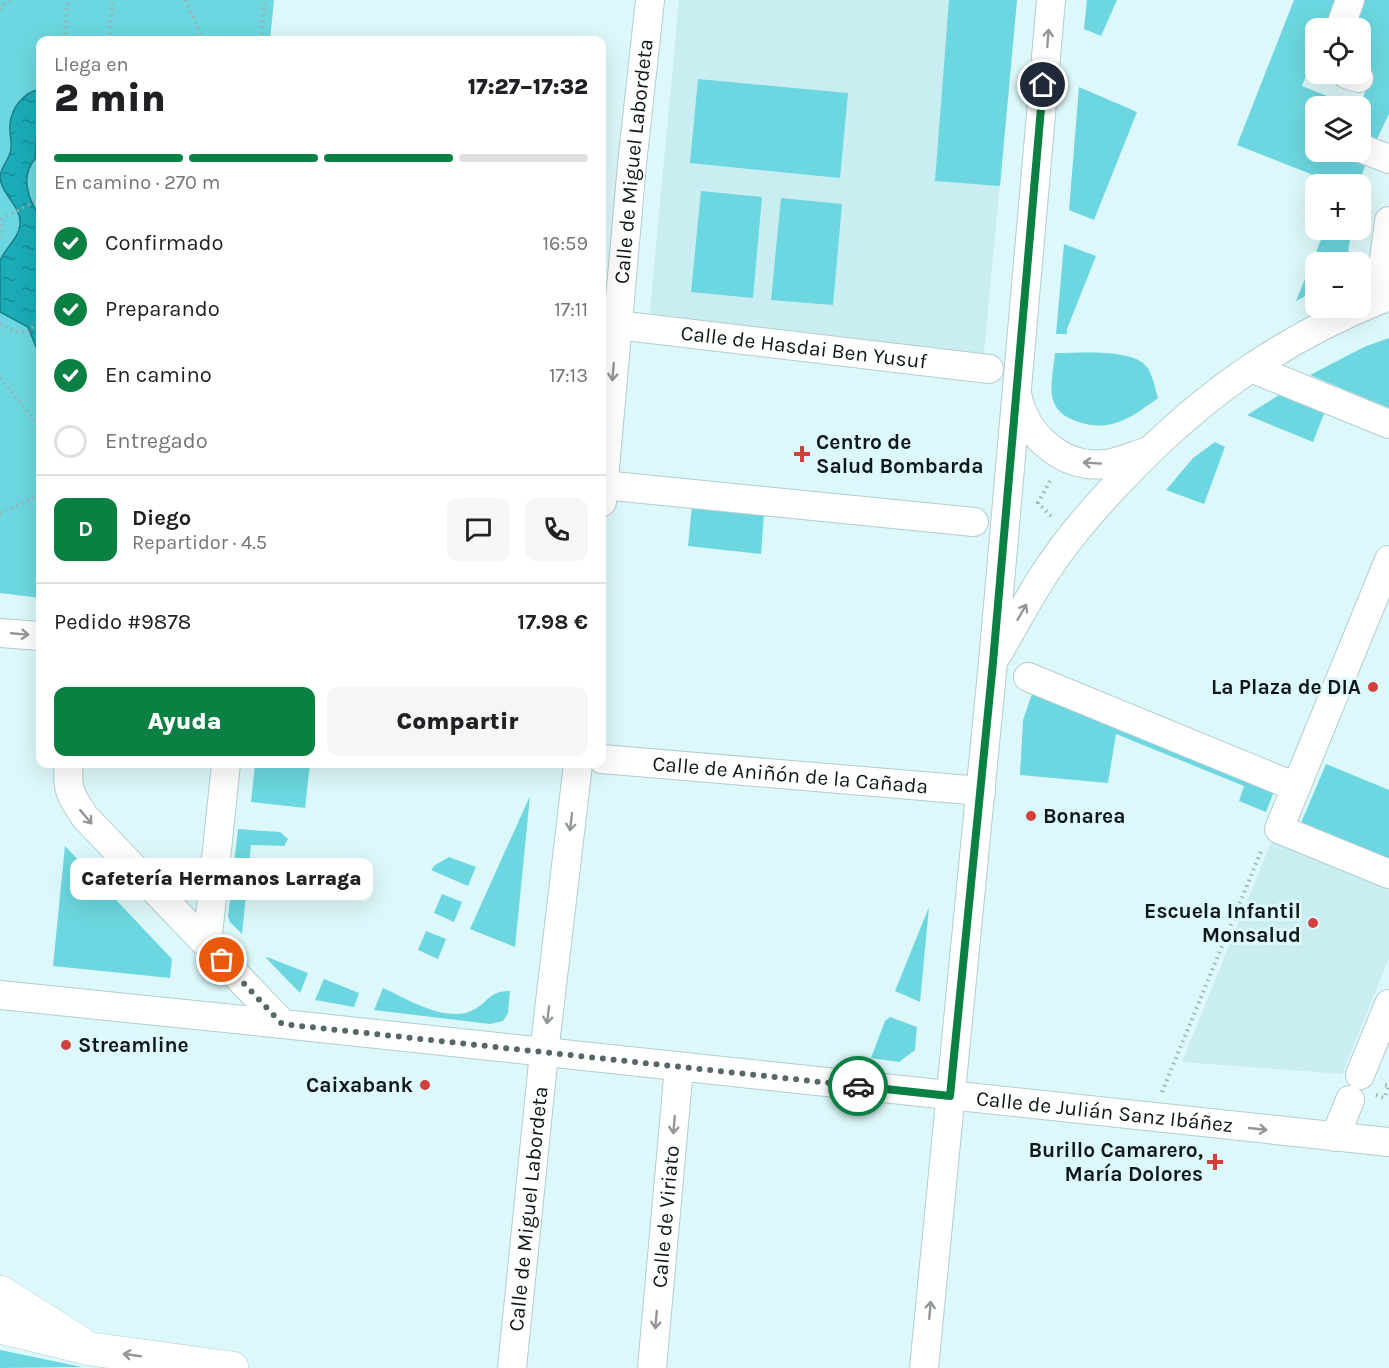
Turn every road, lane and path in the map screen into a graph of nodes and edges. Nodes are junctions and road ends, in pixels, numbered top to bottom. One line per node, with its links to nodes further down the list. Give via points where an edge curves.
1 (10, 0): 9 (path)
2 (68, 0): 11 (path)
3 (113, 0): 12 (path)
4 (186, 0): 13 (path)
5 (265, 0): 14 (path)
6 (650, 0): 23 (street, Calle de Miguel Labordeta)
7 (1051, 0): 27 (street, one-way to 7)
8 (1350, 0): 10 (street)
9 (0, 9)
10 (1344, 18)
11 (64, 36)
12 (109, 36)
13 (201, 36)
14 (261, 36)
15 (1371, 152): 16 (street)
16 (1389, 159)
17 (36, 201): 19 (path, via 2,220)
18 (1389, 221): 20 (street)
19 (0, 238)
20 (1383, 291): 24 (street)
21 (0, 324): 22 (path, via 26,333)
22 (36, 324)
23 (617, 325): 25 (street, Calle de Hasdai Ben Yusuf); 30 (street, Calle de Miguel Labordeta, one-way to 30)
24 (1251, 368): 29 (street); 31 (street, via 1210,397)
25 (989, 369)
26 (0, 378): 28 (path)
27 (1016, 389): 31 (street, one-way to 27, via 1105,464 1072,461 1035,434 1020,408); 41 (street)
28 (36, 422)
29 (1389, 424)
30 (606, 449)
31 (1148, 451): 41 (street, one-way to 31, via 1046,572 1092,510)
32 (1052, 476): 37 (path, via 1038,503)
33 (606, 494): 36 (street)
34 (36, 496): 35 (path)
35 (0, 513)
36 (974, 522)
37 (1058, 523)
38 (1389, 560): 47 (street)
39 (0, 633): 40 (street, one-way to 40)
40 (36, 636)
41 (993, 662): 48 (street)
42 (1028, 677): 47 (street)
43 (606, 759): 48 (street, Calle de Aniñón de la Cañada)
44 (68, 768): 51 (street, one-way to 51, via 69,792 85,817)
45 (226, 768): 51 (street)
46 (578, 768): 55 (street, Calle de Miguel Labordeta, one-way to 55)
47 (1296, 787): 49 (street)
48 (981, 791): 57 (street)
49 (1279, 829): 50 (street); 58 (path, via 1267,838)
50 (1389, 874)
51 (207, 944): 54 (street)
52 (0, 995): 54 (street, Calle de Julián Sanz Ibáñez)
53 (1389, 1004): 59 (street)
54 (282, 1024): 55 (street, Calle de Julián Sanz Ibáñez)
55 (544, 1053): 56 (street, Calle de Julián Sanz Ibáñez); 65 (street, Calle de Miguel Labordeta)
56 (680, 1067): 57 (street, Calle de Julián Sanz Ibáñez); 66 (street, Calle de Viriato, one-way to 66)
57 (950, 1096): 58 (street, Calle de Julián Sanz Ibáñez); 67 (street, one-way to 57)
58 (1152, 1117): 59 (street, Calle de Julián Sanz Ibáñez, one-way to 59)
59 (1335, 1137): 60 (street, Calle de Julián Sanz Ibáñez)
60 (1389, 1142)
61 (0, 1292): 63 (main road)
62 (0, 1327): 63 (main road)
63 (91, 1349): 64 (main road, one-way to 63)
64 (232, 1368)
65 (512, 1368)
66 (652, 1368)
67 (924, 1368)

